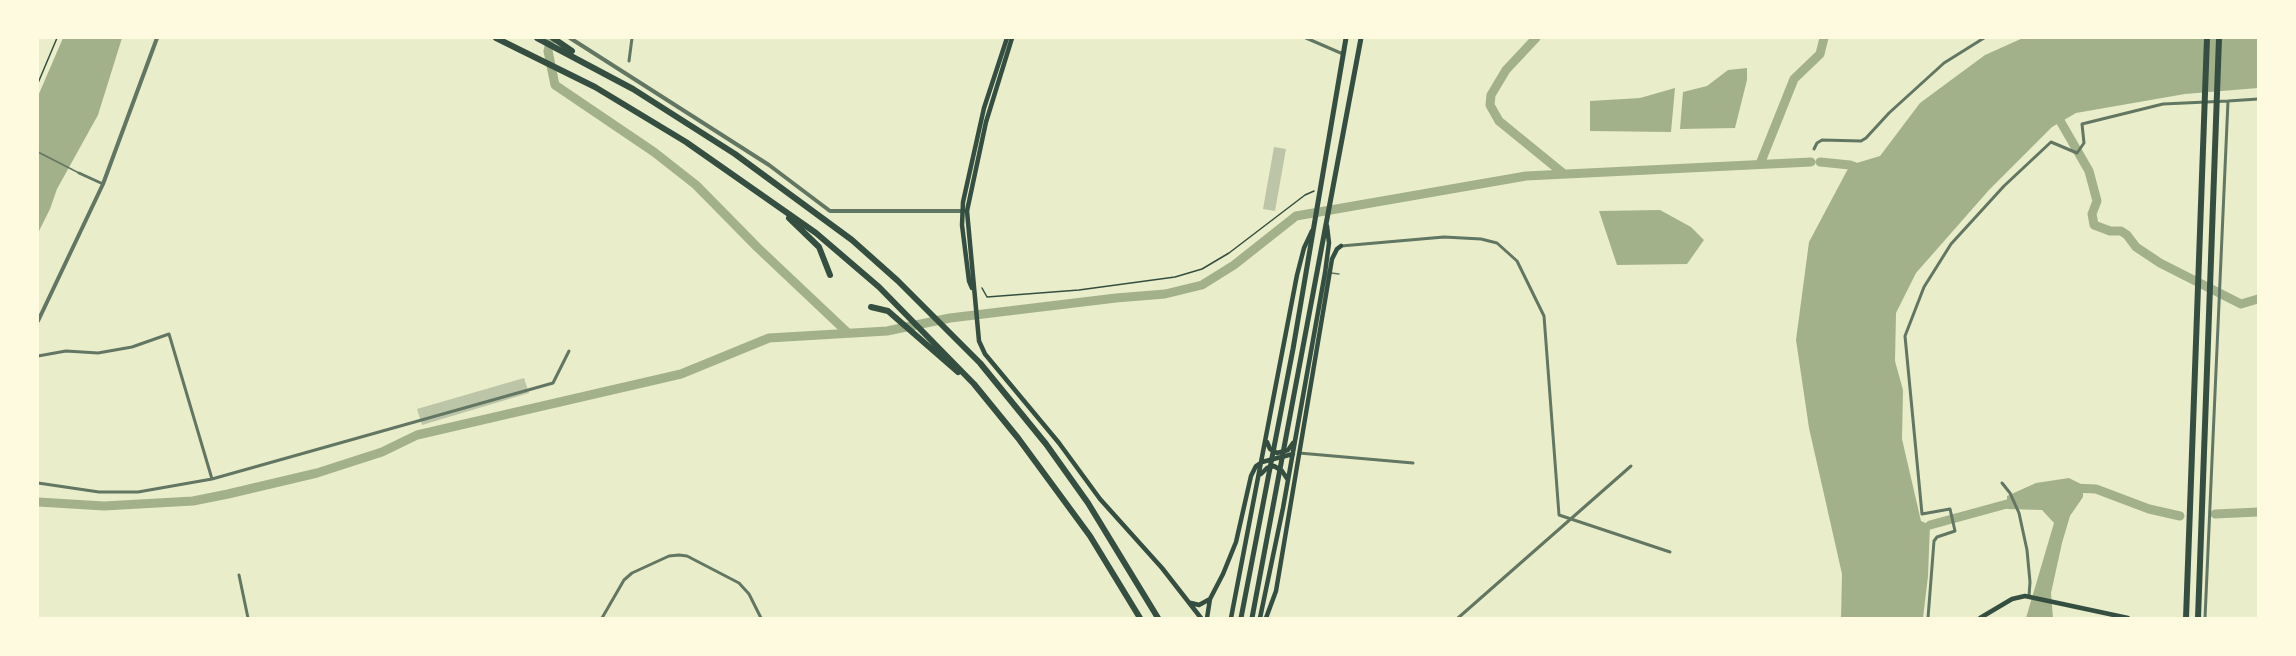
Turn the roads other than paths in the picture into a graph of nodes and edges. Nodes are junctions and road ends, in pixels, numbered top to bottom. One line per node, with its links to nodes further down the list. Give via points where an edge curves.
1 (157, 38): 25 (street)
2 (496, 38): 26 (highway, via 558,67 652,121)
3 (537, 38): 17 (highway)
4 (553, 38): 17 (highway)
5 (570, 38): 27 (street, via 769,165 830,211)
6 (632, 38): 19 (street)
7 (1007, 38): 27 (main road, via 984,108)
8 (1012, 38): 27 (main road, via 992,99)
9 (1306, 38): 16 (street)
10 (1320, 38): 16 (street)
11 (1346, 38): 18 (highway)
12 (1361, 38): 28 (highway)
13 (1984, 38): 22 (street, via 1944,63 1866,138 1822,140)
14 (2207, 38): 74 (highway)
15 (2219, 38): 75 (highway)
16 (1319, 43): 18 (street)
17 (566, 49): 58 (highway, via 788,191 866,252 946,327 1069,474)
18 (1343, 54): 29 (highway)
19 (629, 61)
20 (2259, 99): 21 (street)
21 (2228, 101): 71 (street, via 2163,105 2082,124 2084,143 2077,153 2051,142 1951,244 1924,286 1905,336 1922,514 1950,509 1956,531 1934,541); 76 (street)
22 (1814, 149)
23 (38, 152): 24 (lane)
24 (79, 172): 25 (street)
25 (103, 184): 36 (street)
26 (766, 197): 34 (highway, via 819,247); 39 (highway, via 836,249 909,316)
27 (965, 211): 57 (main road, via 976,320 985,354 1100,499)
28 (1327, 225): 30 (main road); 67 (highway)
29 (1313, 228): 40 (main road, via 1297,275); 66 (highway)
30 (1329, 243): 31 (main road); 32 (main road)
31 (1341, 246): 32 (main road, via 1336,249); 52 (street, via 1444,237 1481,239 1497,243 1516,261 1544,316 1559,515)
32 (1327, 273): 33 (lane); 41 (main road); 42 (main road)
33 (1339, 274)
34 (830, 275)
35 (871, 307): 39 (highway, via 885,310 898,320)
36 (38, 321)
37 (569, 351): 47 (street, via 553,383)
38 (38, 356): 47 (street, via 132,347 169,334)
39 (976, 388): 62 (highway, via 1060,493)
40 (1266, 440): 41 (main road, via 1277,453 1288,450); 44 (main road)
41 (1295, 441): 43 (main road)
42 (1299, 453): 43 (main road); 45 (street); 69 (main road, via 1276,591)
43 (1292, 455): 44 (main road); 48 (main road)
44 (1262, 462): 49 (main road); 56 (main road, via 1251,476 1236,542)
45 (1413, 464)
46 (1631, 466): 52 (street)
47 (212, 479): 50 (street, via 138,492 99,492)
48 (1288, 480): 49 (main road, via 1279,468 1270,466); 68 (main road)
49 (1258, 482): 65 (main road)
50 (38, 483)
51 (2002, 483): 55 (street, via 2019,513 2027,550)
52 (1569, 519): 53 (street); 70 (street)
53 (1670, 552)
54 (239, 575): 59 (street)
55 (2030, 597): 72 (main road, via 2012,599); 73 (main road)
56 (1210, 599): 57 (main road, via 1199,605); 64 (main road)
57 (1189, 601): 63 (main road)
58 (1156, 615)
59 (248, 618)
60 (602, 618): 61 (street, via 632,573 679,555 739,584)
61 (761, 618)
62 (1140, 618)
63 (1201, 618)
64 (1207, 618)
65 (1231, 618)
66 (1241, 618)
67 (1252, 618)
68 (1260, 618)
69 (1266, 618)
70 (1458, 618)
71 (1928, 618)
72 (1980, 618)
73 (2128, 618)
74 (2186, 618)
75 (2198, 618)
76 (2205, 618)

